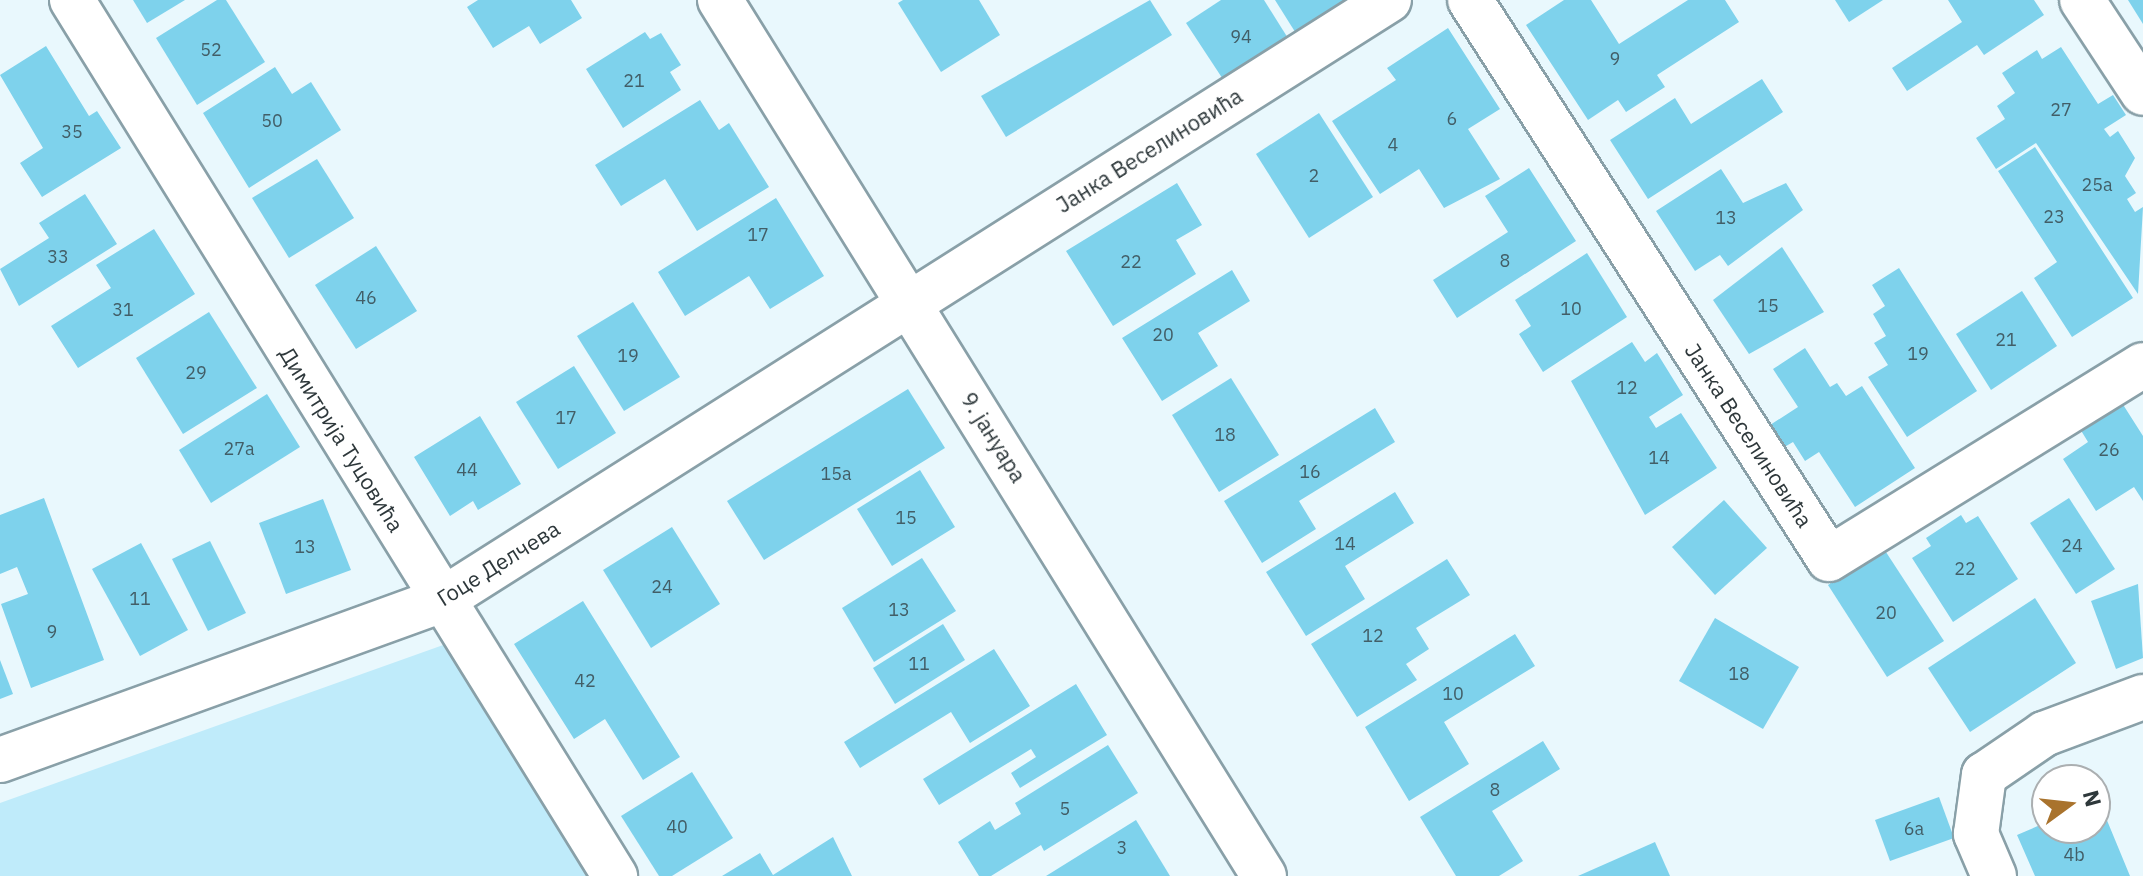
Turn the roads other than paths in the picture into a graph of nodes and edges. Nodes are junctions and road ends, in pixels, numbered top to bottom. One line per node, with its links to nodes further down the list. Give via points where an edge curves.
1 (72, 0): 9 (street, Димитрија Туцовића)
2 (720, 0): 7 (street, 9. јануара)
3 (1389, 0): 7 (street, Јанка Веселиновића)
4 (1470, 0): 8 (street, Јанка Веселиновића, via 1829,559)
5 (2082, 0): 6 (street)
6 (2143, 93)
7 (910, 300): 9 (street, Гоце Делчева); 13 (street, 9. јануара)
8 (2143, 365)
9 (442, 600): 11 (street, Гоце Делчева); 12 (street, Димитрија Туцовића)
10 (2143, 697): 14 (street, via 2044,734 1984,775 1976,834)
11 (0, 760)
12 (615, 876)
13 (1264, 876)
14 (1994, 876)

